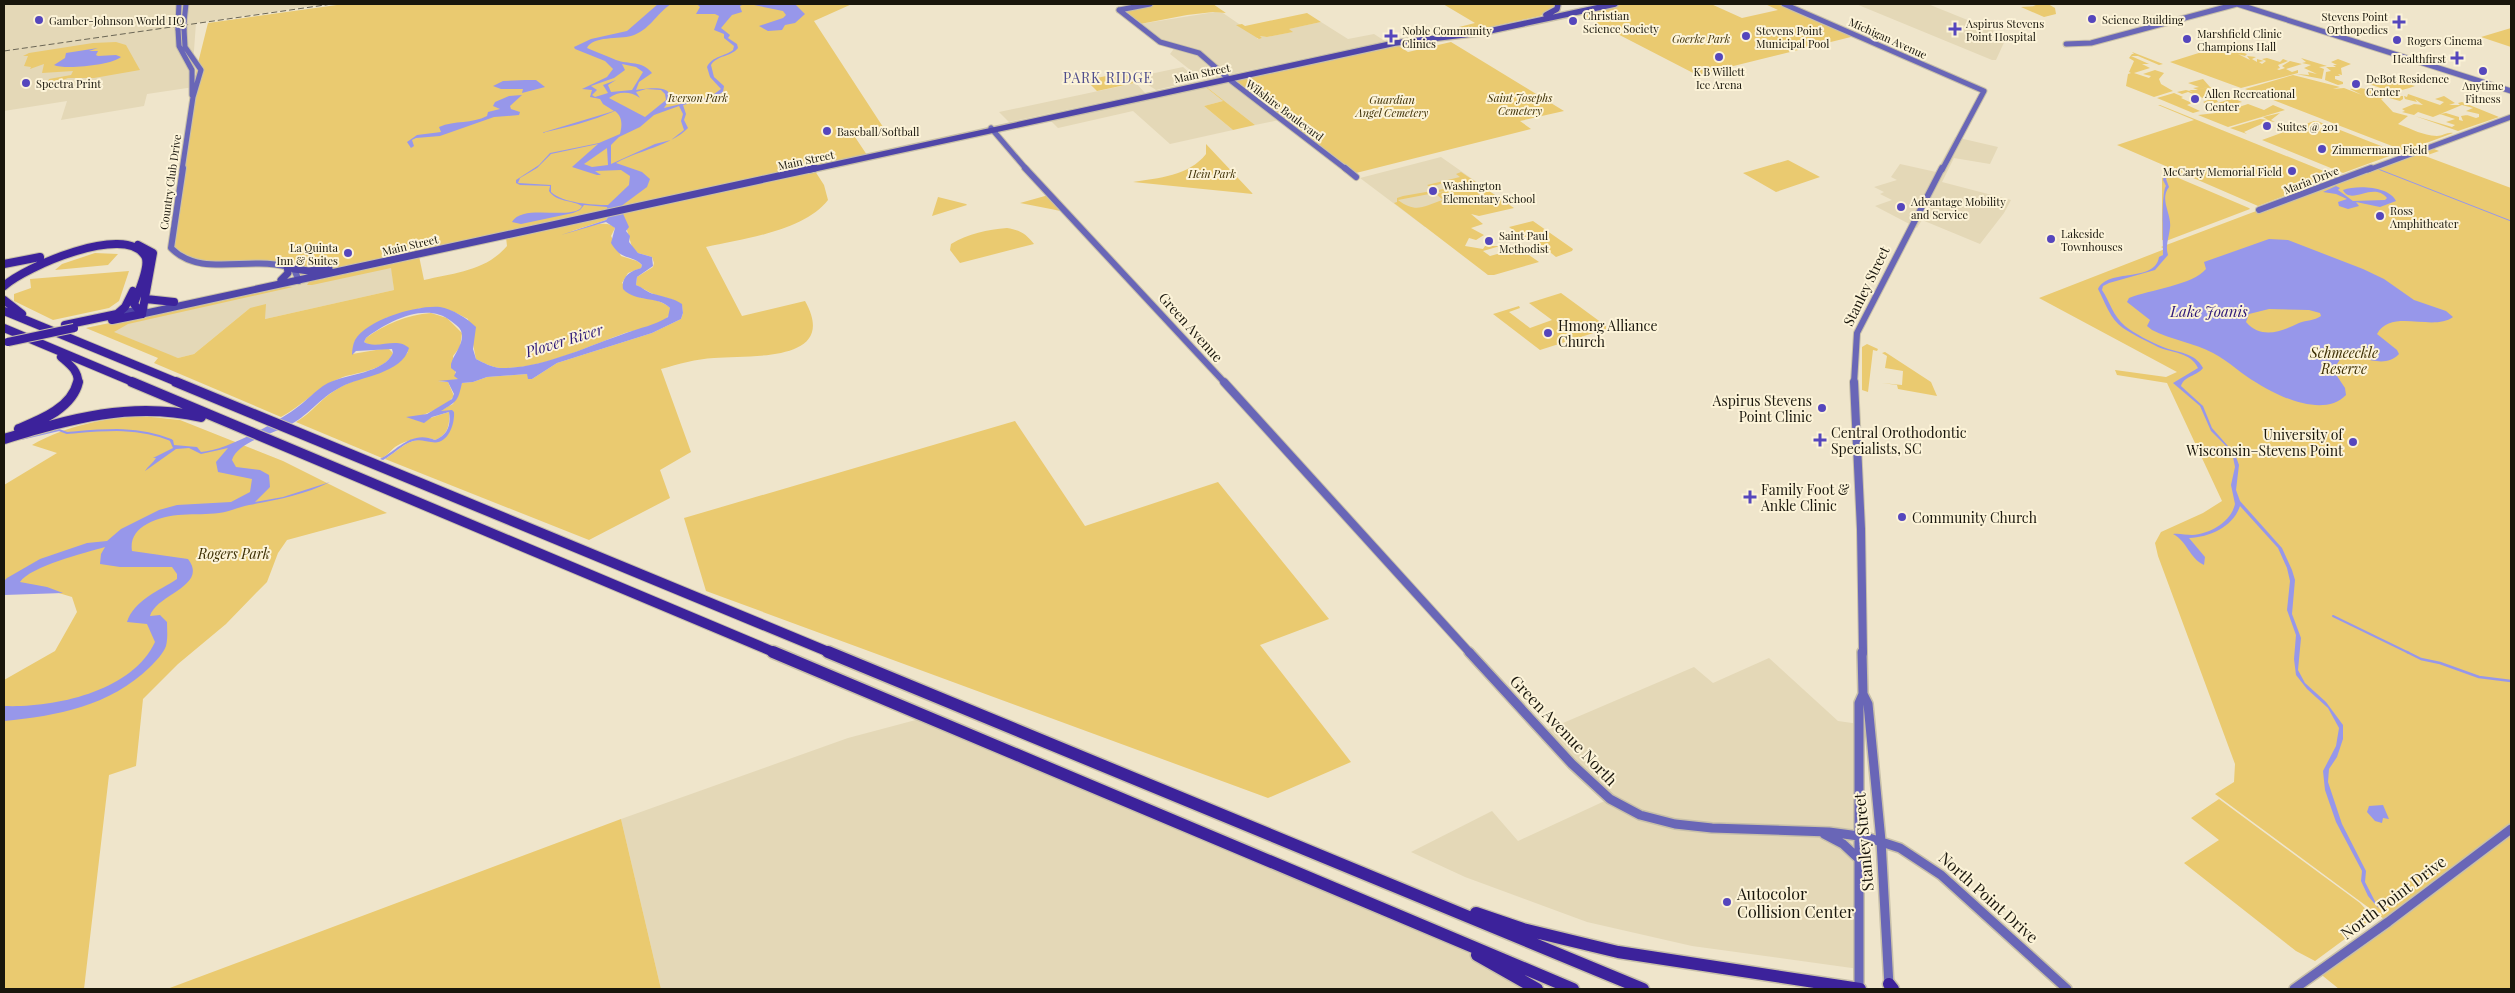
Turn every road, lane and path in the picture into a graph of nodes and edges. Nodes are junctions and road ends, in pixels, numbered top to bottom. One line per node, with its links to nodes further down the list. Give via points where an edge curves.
1 (178, 4): 13 (street, Country Club Drive, bridge, via 179,46 192,70)
2 (186, 4): 13 (street, Country Club Drive, bridge, via 185,47 201,70)
3 (1150, 4): 10 (street, Wilshire Boulevard, via 1119,10 1158,41 1196,52)
4 (1558, 4): 8 (main road, via 1557,9 1544,16 1473,31)
5 (1615, 4): 10 (main road, Main Street, via 1480,33 1394,43)
6 (1784, 4): 11 (street, Michigan Avenue)
7 (2237, 4): 9 (street, via 2092,42); 12 (street)
8 (1391, 41): 10 (main road, Main Street)
9 (2066, 44)
10 (1227, 78): 15 (main road, Main Street); 16 (street, Wilshire Boulevard)
11 (1984, 91): 39 (street, Stanley Street, via 1857,333 1854,380 1861,529)
12 (2511, 91)
13 (193, 97): 22 (street, Country Club Drive, via 171,248 179,257 199,263 267,262)
14 (2511, 116): 17 (street, Maria Drive)
15 (992, 129): 18 (main road, Main Street); 38 (street, Green Avenue)
16 (1356, 177)
17 (2259, 210)
18 (607, 213): 19 (main road, Main Street); 22 (main road, Main Street)
19 (361, 263): 22 (main road); 22 (main road)
20 (4, 264): 25 (highway, via 88,246 138,245 153,254)
21 (145, 266): 24 (highway, via 146,256 134,248 96,247 41,261 16,274); 29 (highway, via 134,303); 30 (highway, via 127,305)
22 (296, 275): 23 (main road, Main Street); 23 (main road, via 288,273); 27 (main road, Main Street, via 227,296); 27 (main road, via 290,280)
23 (281, 280): 27 (main road, Main Street)
24 (4, 286)
25 (146, 299): 27 (highway); 29 (highway)
26 (4, 300): 35 (highway, via 17,312 123,356)
27 (176, 304): 29 (main road, Main Street)
28 (4, 311): 35 (highway)
29 (141, 311): 30 (main road, Main Street); 31 (highway, Main Street)
30 (117, 314): 31 (highway, Main Street)
31 (69, 327): 33 (highway, Main Street, bridge)
32 (4, 328): 34 (highway)
33 (5, 341)
34 (58, 351): 36 (highway); 37 (highway, via 78,371 80,378 75,392 54,411)
35 (123, 360): 45 (highway)
36 (250, 433): 37 (highway, via 191,414 146,410 94,415); 46 (highway)
37 (4, 437)
38 (1372, 544): 41 (street, Green Avenue North, via 1542,732 1610,799 1672,824)
39 (1863, 694): 42 (street, Stanley Street, via 1859,707); 43 (street, Stanley Street, via 1868,704)
40 (2511, 829): 53 (street, North Point Drive)
41 (1813, 831): 42 (street, Green Avenue North); 44 (street, via 1836,839)
42 (1861, 836): 43 (street, Green Avenue North); 44 (street, Stanley Street)
43 (1881, 842): 47 (street, Stanley Street); 52 (street, North Point Drive, via 1906,851 1927,864)
44 (1860, 860): 51 (street, Stanley Street)
45 (1413, 894): 50 (highway); 51 (highway, via 1430,895 1495,920 1594,948)
46 (1463, 943): 48 (highway, via 1471,952); 49 (highway)
47 (1890, 988)
48 (1537, 989)
49 (1573, 989)
50 (1643, 989)
51 (1859, 989)
52 (2067, 989)
53 (2294, 989)

